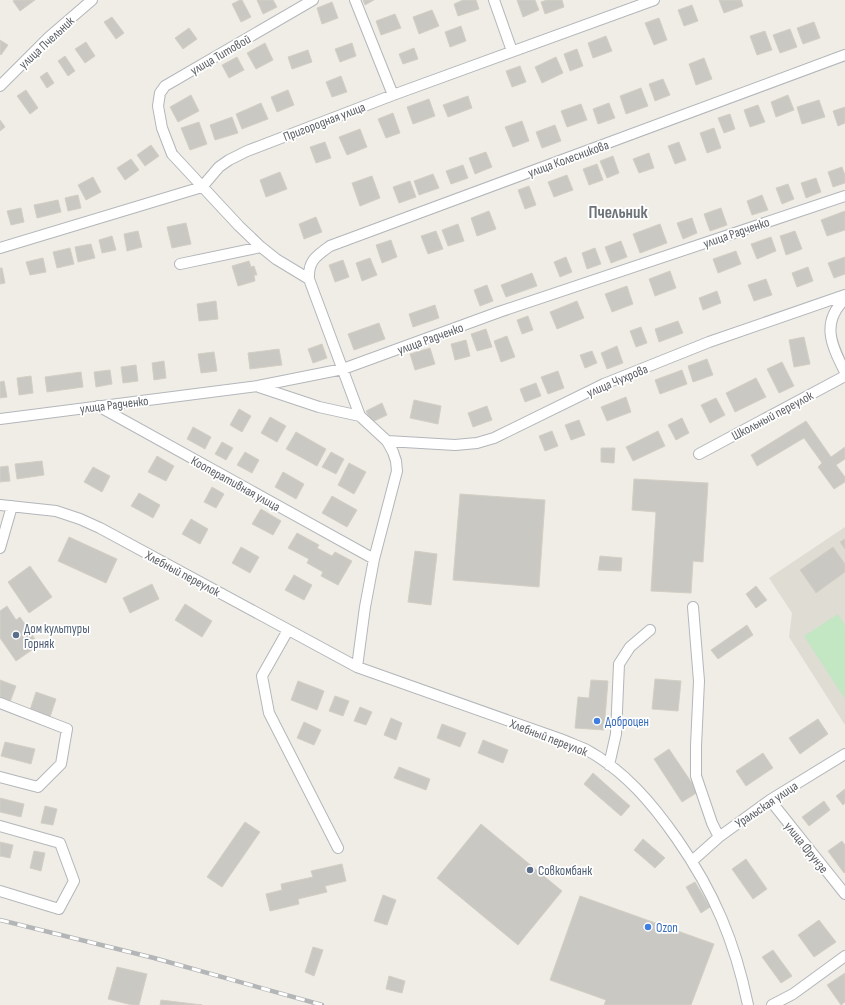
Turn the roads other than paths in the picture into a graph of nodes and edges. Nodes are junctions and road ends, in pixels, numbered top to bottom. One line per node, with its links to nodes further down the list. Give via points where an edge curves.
1 (92, 0): 9 (street, улица Пчельник)
2 (313, 0): 11 (street, улица Титовой, via 165,86 160,93 158,106 162,128 172,154)
3 (355, 0): 10 (street)
4 (494, 0): 7 (street)
5 (654, 0): 6 (street, Пригородная улица)
6 (630, 4): 7 (street, Пригородная улица)
7 (512, 52): 10 (street, Пригородная улица)
8 (845, 55): 16 (street, улица Колесникова, via 330,246 311,263)
9 (0, 86)
10 (393, 95): 11 (street, Пригородная улица, via 247,151 219,167)
11 (202, 187): 13 (street, улица Титовой); 14 (street)
12 (845, 196): 19 (street, улица Радченко, via 507,310)
13 (261, 247): 15 (street); 16 (street, улица Титовой)
14 (0, 248)
15 (180, 264)
16 (308, 279): 19 (street)
17 (845, 294): 26 (street, улица Чухрова, via 709,342 604,384 494,438 455,445)
18 (845, 299): 20 (street, via 833,315 830,332 833,348)
19 (343, 369): 22 (street, улица Радченко); 24 (street)
20 (845, 372)
21 (845, 376): 27 (street, Школьный переулок)
22 (258, 386): 23 (street, улица Радченко); 24 (street, via 319,407)
23 (98, 406): 25 (street, улица Радченко); 31 (street, Кооперативная улица)
24 (360, 416): 26 (street)
25 (0, 419)
26 (387, 441): 31 (street, via 393,452 397,470)
27 (699, 454)
28 (0, 505): 29 (street, Хлебный переулок)
29 (12, 506): 30 (street); 33 (street, Хлебный переулок, via 56,511 80,519)
30 (0, 548)
31 (374, 559): 35 (street)
32 (693, 607): 42 (street, via 699,681 696,776)
33 (288, 630): 35 (street, Хлебный переулок); 43 (street, via 262,676 269,713)
34 (650, 630): 38 (street, via 630,647 619,664 616,734)
35 (357, 667): 38 (street, Хлебный переулок, via 563,740)
36 (0, 703): 39 (street, via 67,729 61,764 38,787)
37 (845, 754): 40 (street, Уральская улица)
38 (609, 764): 44 (street, Хлебный переулок, via 638,789 660,814)
39 (0, 777)
40 (770, 800): 42 (street, Уральская улица); 46 (street, улица Фрунзе)
41 (0, 826): 45 (street, via 60,842 74,881 59,909)
42 (719, 837): 44 (street, Уральская улица)
43 (338, 848)
44 (692, 861): 48 (street, Хлебный переулок, via 728,933)
45 (0, 891)
46 (845, 894)
47 (845, 956): 49 (street, via 793,994)
48 (748, 1005)
49 (772, 1005)

